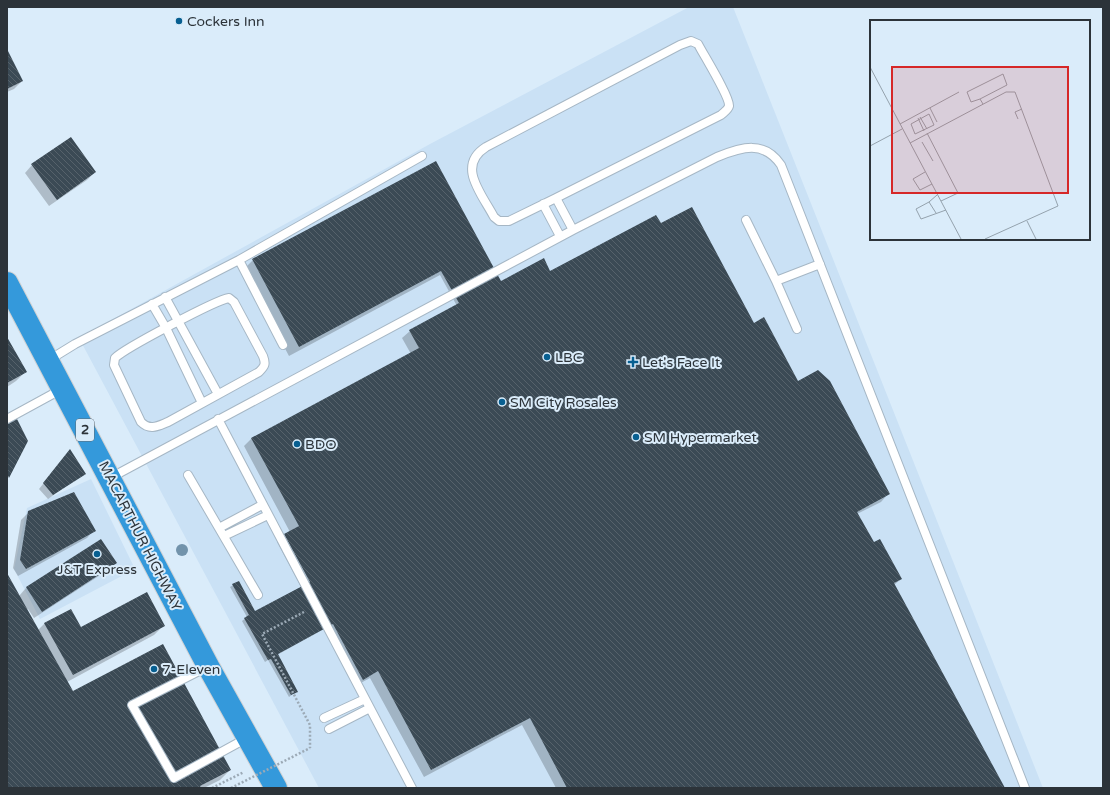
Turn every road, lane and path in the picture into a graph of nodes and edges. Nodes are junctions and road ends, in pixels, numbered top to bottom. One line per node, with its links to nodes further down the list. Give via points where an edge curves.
1 (422, 156): 7 (lane)
2 (556, 198): 3 (lane); 3 (lane, via 727,110 729,106 726,96 698,44 691,41 680,45 478,152 470,167 472,176 494,217 499,221 509,221); 5 (lane)
3 (543, 204): 6 (lane)
4 (746, 220): 9 (lane)
5 (573, 230): 6 (lane); 8 (lane, via 738,148 764,149 775,156 781,165)
6 (560, 236): 22 (lane)
7 (239, 260): 11 (lane); 16 (lane)
8 (820, 264): 9 (lane); 42 (lane)
9 (776, 281): 15 (lane)
10 (7, 284): 17 (highway, MACARTHUR HIGHWAY / 2)
11 (166, 297): 12 (lane); 13 (lane)
12 (152, 304): 14 (lane); 17 (lane)
13 (179, 321): 14 (lane); 19 (lane); 19 (lane, via 229,298 234,302 264,361 263,368)
14 (166, 328): 20 (lane); 20 (lane, via 118,355 114,361 141,422 149,428 154,428)
15 (797, 329)
16 (283, 345)
17 (48, 360): 18 (highway, MACARTHUR HIGHWAY / 2)
18 (62, 389): 21 (lane); 24 (highway, MACARTHUR HIGHWAY / 2)
19 (218, 394): 20 (lane)
20 (202, 403)
21 (7, 419)
22 (218, 419): 24 (lane); 25 (lane)
23 (188, 475): 27 (lane)
24 (110, 478): 31 (highway, MACARTHUR HIGHWAY / 2)
25 (262, 505): 26 (lane); 27 (lane)
26 (268, 515): 28 (lane); 30 (lane)
27 (219, 528): 28 (lane)
28 (224, 536): 29 (lane)
29 (258, 595)
30 (316, 605): 32 (lane); 39 (path, bridge, via 262,634 310,725 310,748)
31 (208, 666): 36 (highway, MACARTHUR HIGHWAY / 2); 36 (lane, via 132,705 174,778)
32 (365, 699): 33 (lane); 34 (lane)
33 (370, 708): 35 (lane); 41 (lane)
34 (324, 718)
35 (329, 729)
36 (248, 737): 37 (highway, MACARTHUR HIGHWAY / 2)
37 (263, 762): 38 (path); 40 (highway, MACARTHUR HIGHWAY / 2)
38 (212, 788)
39 (231, 788)
40 (276, 788)
41 (412, 788)
42 (1025, 788)

